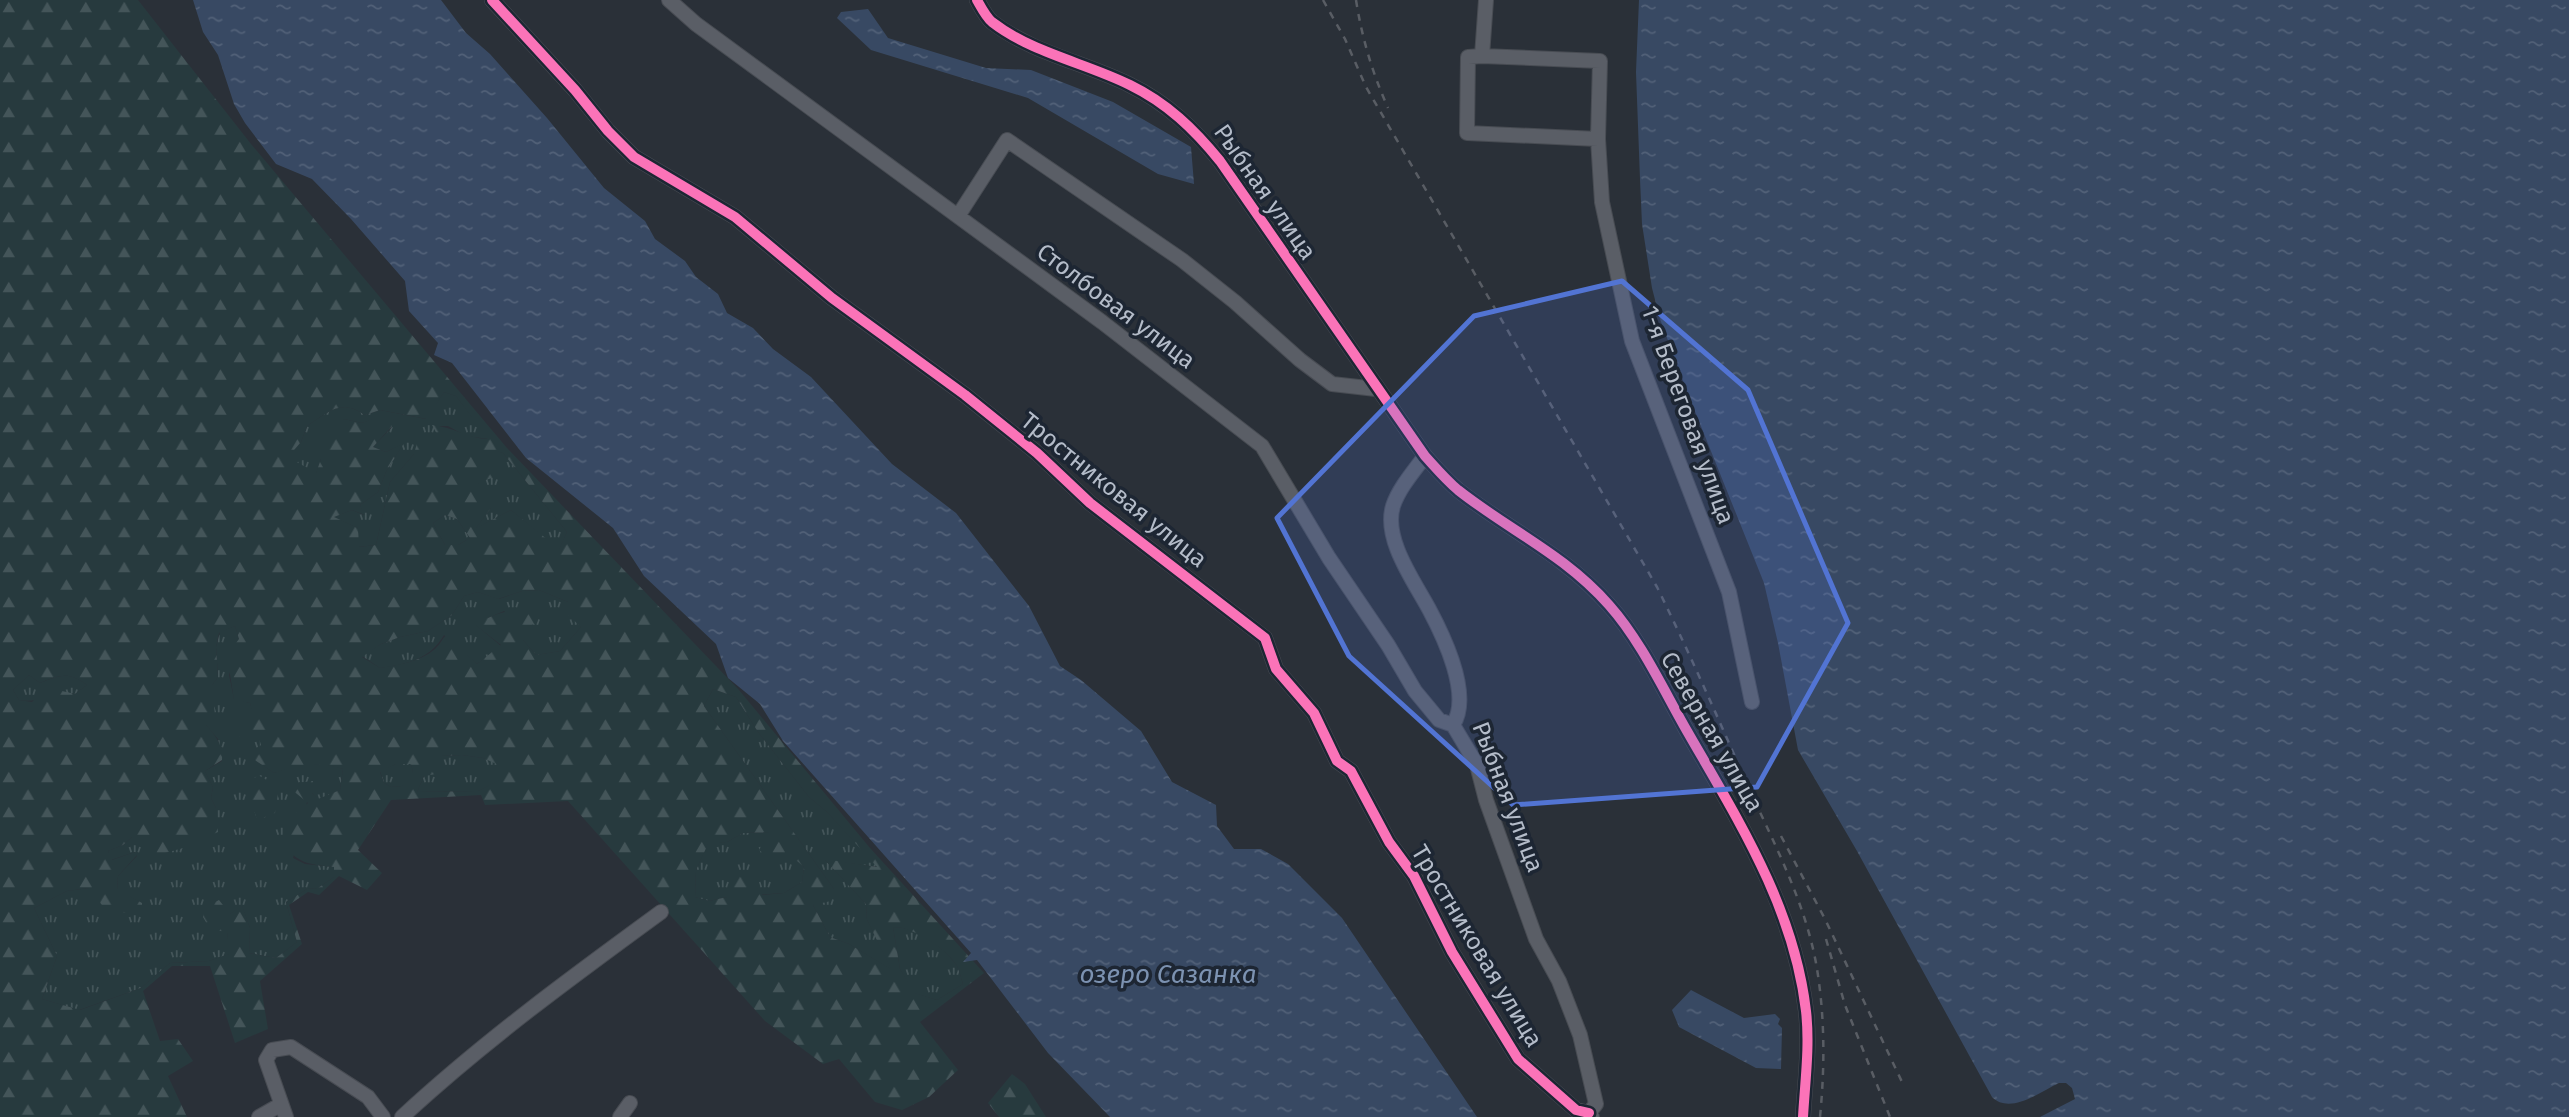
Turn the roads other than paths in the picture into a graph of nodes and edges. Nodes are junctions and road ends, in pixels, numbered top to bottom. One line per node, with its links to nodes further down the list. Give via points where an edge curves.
1 (492, 0): 15 (street, Тростниковая улица, via 634,157 735,217 832,298 965,395 1090,503 1265,638 1276,669 1314,713 1337,761 1351,771 1518,1059 1576,1110)
2 (669, 0): 7 (street, Столбовая улица)
3 (977, 0): 8 (street, Рыбная улица, via 991,21 1031,44 1129,84 1194,129)
4 (1486, 0): 5 (street)
5 (1482, 56): 6 (street, 1-я Береговая улица, via 1600,61); 6 (street, via 1468,57 1467,133)
6 (1598, 139): 10 (street, 1-я Береговая улица, via 1606,232 1632,341 1729,592)
7 (958, 216): 8 (street, via 1007,140 1182,260 1332,384); 11 (street, Столбовая улица, via 1262,446 1415,691 1439,720)
8 (1376, 388): 9 (street, Рыбная улица)
9 (1424, 456): 11 (street, Рыбная улица, via 1393,505 1391,527 1411,581 1429,609 1454,667 1459,710); 20 (street, Северная улица, via 1456,488 1570,567 1610,606 1638,646 1749,840 1784,915 1806,1012)
10 (1752, 702)
11 (1452, 725): 15 (street, Рыбная улица, via 1477,765 1536,939 1580,1035 1596,1104)
12 (661, 912): 18 (street, via 452,1071)
13 (630, 1103): 19 (street)
14 (283, 1111): 16 (street); 17 (street, via 266,1060 272,1050 291,1047 368,1097)
15 (1590, 1115)
16 (259, 1117)
17 (383, 1117)
18 (402, 1117)
19 (620, 1117)
20 (1803, 1117)

